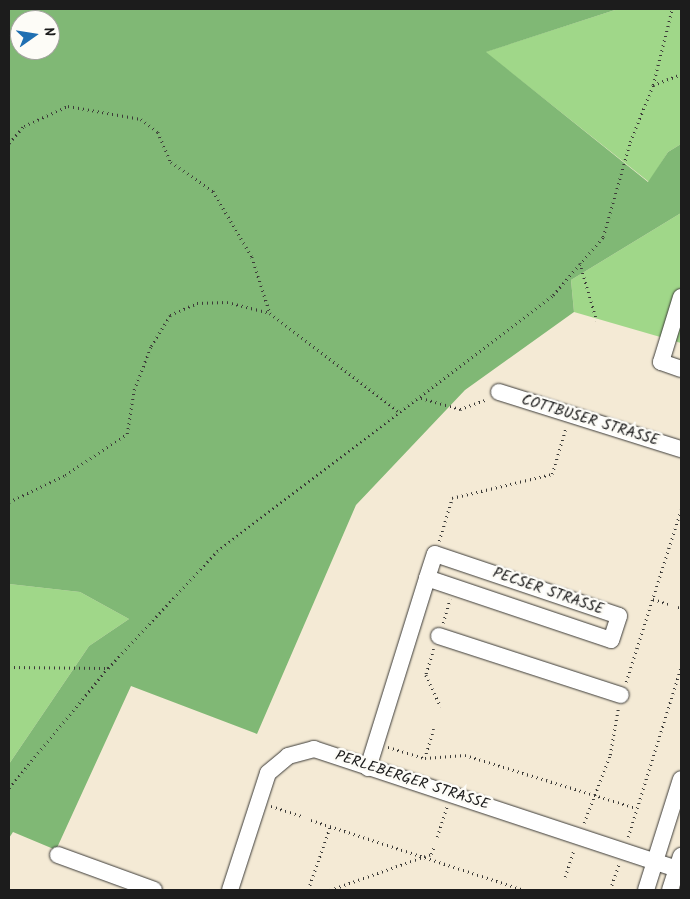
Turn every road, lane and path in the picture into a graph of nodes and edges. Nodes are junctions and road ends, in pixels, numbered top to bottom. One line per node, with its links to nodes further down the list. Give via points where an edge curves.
1 (672, 9): 3 (path)
2 (681, 74): 3 (path)
3 (653, 85): 5 (path, via 630,142 603,237)
4 (9, 143): 7 (path, via 24,126 51,110 68,106 141,119 158,132 171,162 213,191 252,257)
5 (580, 263): 8 (path); 11 (path, via 553,295)
6 (681, 297): 9 (street, via 661,362)
7 (270, 313): 12 (path); 15 (path, via 227,302 197,303 170,315 150,346 134,390 127,434 65,475)
8 (597, 321)
9 (681, 369)
10 (499, 392): 11 (path, via 460,409); 13 (street, COTTBUSER STRASSE)
11 (421, 398): 12 (path)
12 (398, 411): 24 (path, via 217,551)
13 (570, 414): 14 (street, COTTBUSER STRASSE); 17 (path, via 552,474 452,498)
14 (681, 449)
15 (9, 502)
16 (681, 510): 19 (path)
17 (435, 554): 18 (street); 18 (street, PECSER STRASSE, via 619,616 611,640)
18 (427, 578): 27 (street)
19 (653, 599): 20 (path); 25 (path)
20 (668, 604)
21 (438, 636): 25 (street)
22 (9, 667): 24 (path)
23 (681, 667): 35 (path)
24 (108, 668): 31 (path)
25 (622, 695): 33 (path, via 610,755)
26 (434, 729): 28 (path)
27 (376, 744): 28 (path); 29 (street)
28 (425, 758): 33 (path, via 466,755)
29 (368, 768): 32 (street, PERLEBERGER STRASSE); 34 (street, PERLEBERGER STRASSE, via 314,749 288,756 268,773)
30 (681, 779): 45 (street)
31 (9, 788)
32 (451, 795): 39 (street, PERLEBERGER STRASSE); 40 (path)
33 (596, 796): 35 (path); 39 (path)
34 (259, 802): 36 (path); 49 (street, PERLEBERGER STRASSE)
35 (636, 808): 42 (path)
36 (301, 816)
37 (311, 820): 38 (path)
38 (330, 827): 44 (path); 50 (path)
39 (579, 834): 42 (street, PERLEBERGER STRASSE); 47 (path)
40 (437, 837)
41 (434, 847): 44 (path, via 432,854)
42 (624, 850): 45 (street, PERLEBERGER STRASSE); 53 (path)
43 (58, 855): 48 (street)
44 (423, 857): 51 (path); 52 (path)
45 (655, 861): 46 (street, PERLEBERGER STRASSE); 54 (street)
46 (679, 863): 55 (street)
47 (565, 878)
48 (154, 890)
49 (230, 890)
50 (308, 890)
51 (330, 890)
52 (524, 890)
53 (610, 890)
54 (646, 890)
55 (670, 890)

